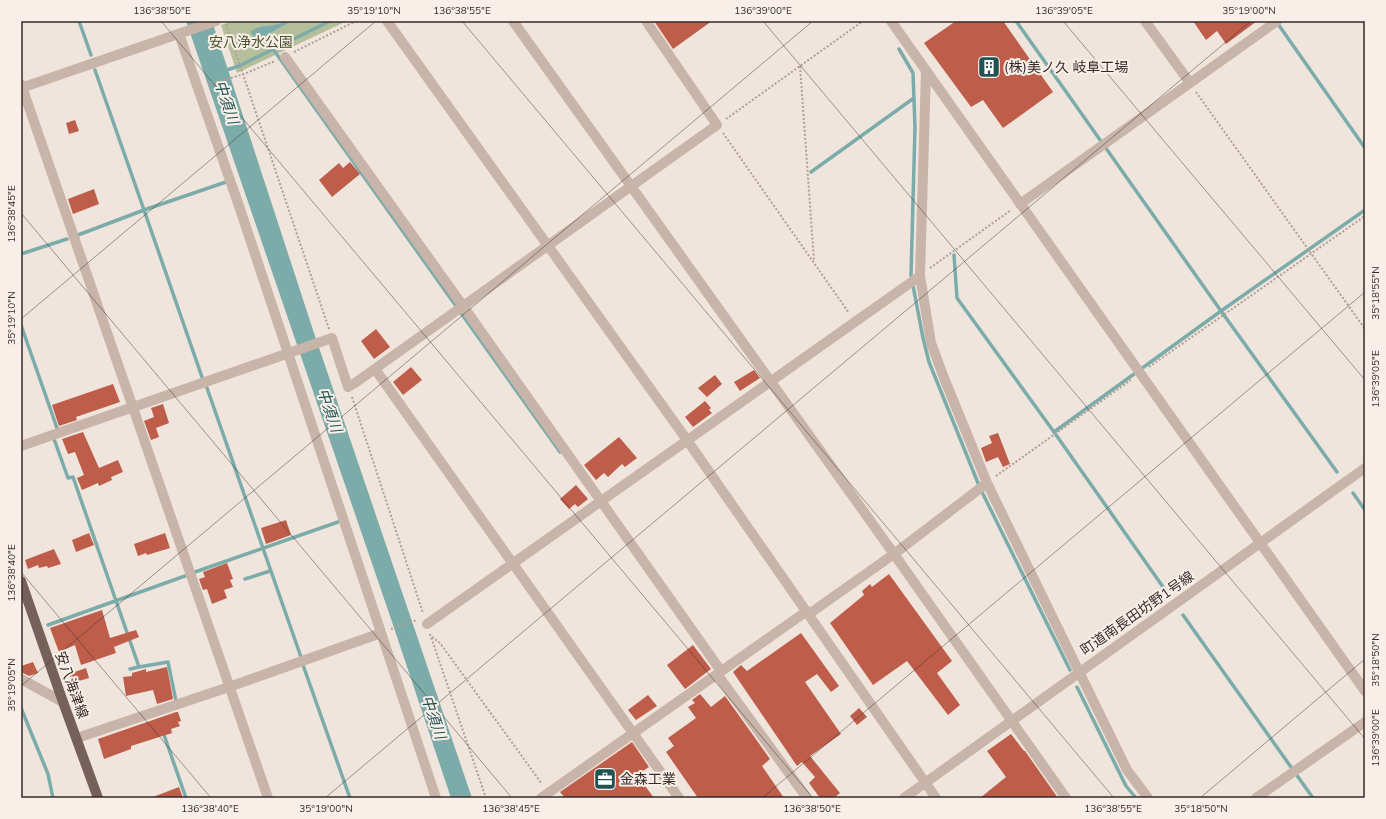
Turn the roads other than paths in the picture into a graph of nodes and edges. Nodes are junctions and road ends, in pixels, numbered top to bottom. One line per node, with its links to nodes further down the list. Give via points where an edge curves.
1 (216, 21): 8 (street)
2 (387, 21): 15 (street)
3 (512, 21): 13 (street)
4 (646, 21): 13 (street, via 717,125)
5 (891, 21): 10 (street)
6 (1145, 21): 11 (street)
7 (1276, 21): 11 (street)
8 (180, 33): 12 (street); 18 (street)
9 (285, 57): 17 (street)
10 (926, 71): 14 (street); 16 (street)
11 (1190, 83): 14 (street)
12 (21, 87): 21 (street)
13 (631, 186): 15 (street); 20 (street)
14 (1020, 204): 27 (street)
15 (548, 245): 17 (street); 22 (street)
16 (920, 276): 20 (street); 25 (street, via 932,343)
17 (463, 306): 19 (street); 26 (street)
18 (292, 353): 19 (street, via 328,340 348,387); 21 (street); 33 (street)
19 (375, 369): 29 (street)
20 (770, 380): 22 (street); 28 (street)
21 (132, 408): 23 (street); 37 (street)
22 (687, 440): 26 (street); 31 (street)
23 (21, 446)
24 (1365, 468): 27 (street, 町道南長田坊野1号線)
25 (987, 483): 28 (street); 35 (street)
26 (600, 501): 29 (street); 34 (street)
27 (1260, 543): 35 (street, 町道南長田坊野1号線); 38 (street)
28 (894, 554): 31 (street); 40 (street)
29 (513, 563): 32 (street); 42 (street)
30 (21, 581): 39 (main road, 安八海津線)
31 (808, 612): 34 (street); 44 (street)
32 (427, 624)
33 (385, 632): 37 (street); 48 (street)
34 (719, 672): 42 (street); 50 (street)
35 (1079, 672): 40 (street, 町道南長田坊野1号線); 54 (street, via 1127,770)
36 (21, 679): 39 (street)
37 (229, 687): 43 (street); 47 (street)
38 (1365, 691)
39 (63, 702): 43 (main road, 安八海津線)
40 (1011, 721): 44 (street, 町道南長田坊野1号線); 53 (street)
41 (1365, 722): 55 (street)
42 (634, 733): 45 (street); 49 (street)
43 (77, 738): 46 (main road, 安八海津線)
44 (926, 782): 51 (street, 町道南長田坊野1号線); 52 (street)
45 (545, 795)
46 (98, 798)
47 (268, 798)
48 (436, 798)
49 (679, 798)
50 (807, 798)
51 (904, 798)
52 (936, 798)
53 (1066, 798)
54 (1148, 798)
55 (1256, 798)

